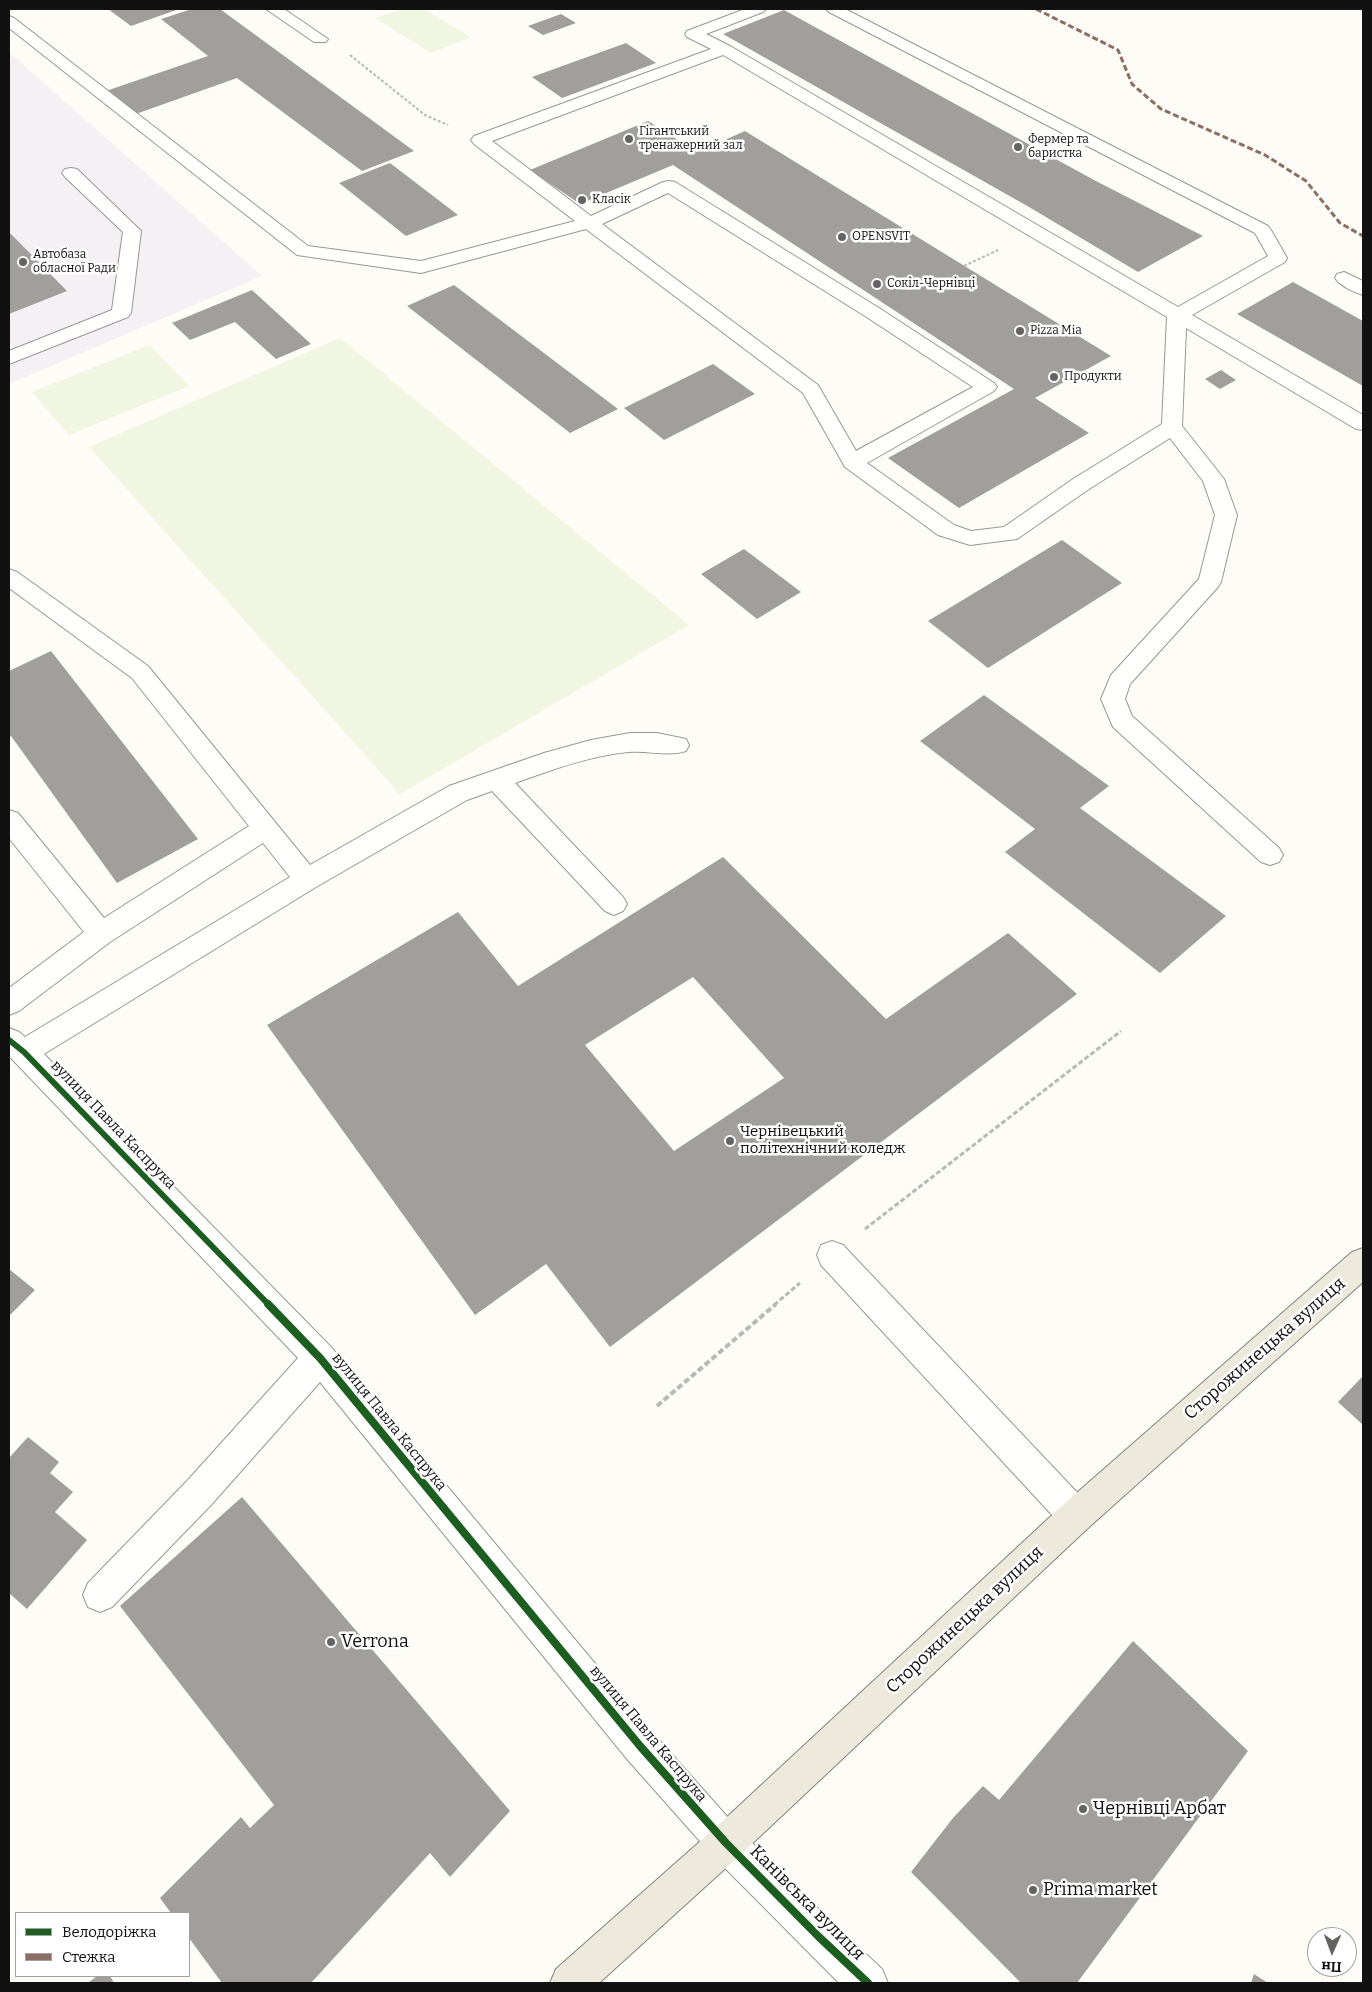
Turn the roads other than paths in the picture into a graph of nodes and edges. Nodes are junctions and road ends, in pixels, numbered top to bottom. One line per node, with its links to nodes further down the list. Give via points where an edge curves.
1 (274, 9): 5 (street)
2 (758, 9): 6 (street, via 694,34)
3 (834, 9): 11 (street, via 1262,230 1278,258)
4 (9, 20): 8 (street, via 303,251 421,267)
5 (320, 39)
6 (724, 50): 8 (street, via 480,140); 11 (street)
7 (71, 173): 12 (street, via 132,231 121,313)
8 (589, 223): 15 (street, via 811,389); 15 (street, via 669,186 987,387)
9 (1344, 278): 10 (street)
10 (1363, 288)
11 (1177, 316): 13 (street); 14 (street)
12 (9, 358)
13 (1363, 424)
14 (1172, 427): 15 (street, via 1009,534 970,538 946,530); 21 (street, via 1213,479 1226,515 1210,582 1118,681 1113,699 1122,721)
15 (852, 462)
16 (9, 577): 20 (street, via 140,672)
17 (677, 745): 18 (street, via 650,742 617,744 568,755)
18 (497, 780): 22 (street, via 458,794); 23 (street)
19 (9, 820): 24 (street)
20 (266, 828): 22 (street); 24 (street)
21 (1270, 854)
22 (307, 880): 26 (street)
23 (614, 904)
24 (101, 934): 25 (street)
25 (9, 1003)
26 (16, 1046): 29 (street, вулиця Павла Каспрука)
27 (832, 1255): 30 (street)
28 (1363, 1262): 30 (main road, Сторожинецька вулиця)
29 (320, 1358): 31 (street, via 199,1493); 32 (street, вулиця Павла Каспрука, via 640,1746)
30 (1076, 1516): 32 (main road, Сторожинецька вулиця)
31 (100, 1595)
32 (726, 1843): 33 (main road, Сторожинецька вулиця); 34 (street, Канівська вулиця)
33 (570, 1983)
34 (868, 1983)

